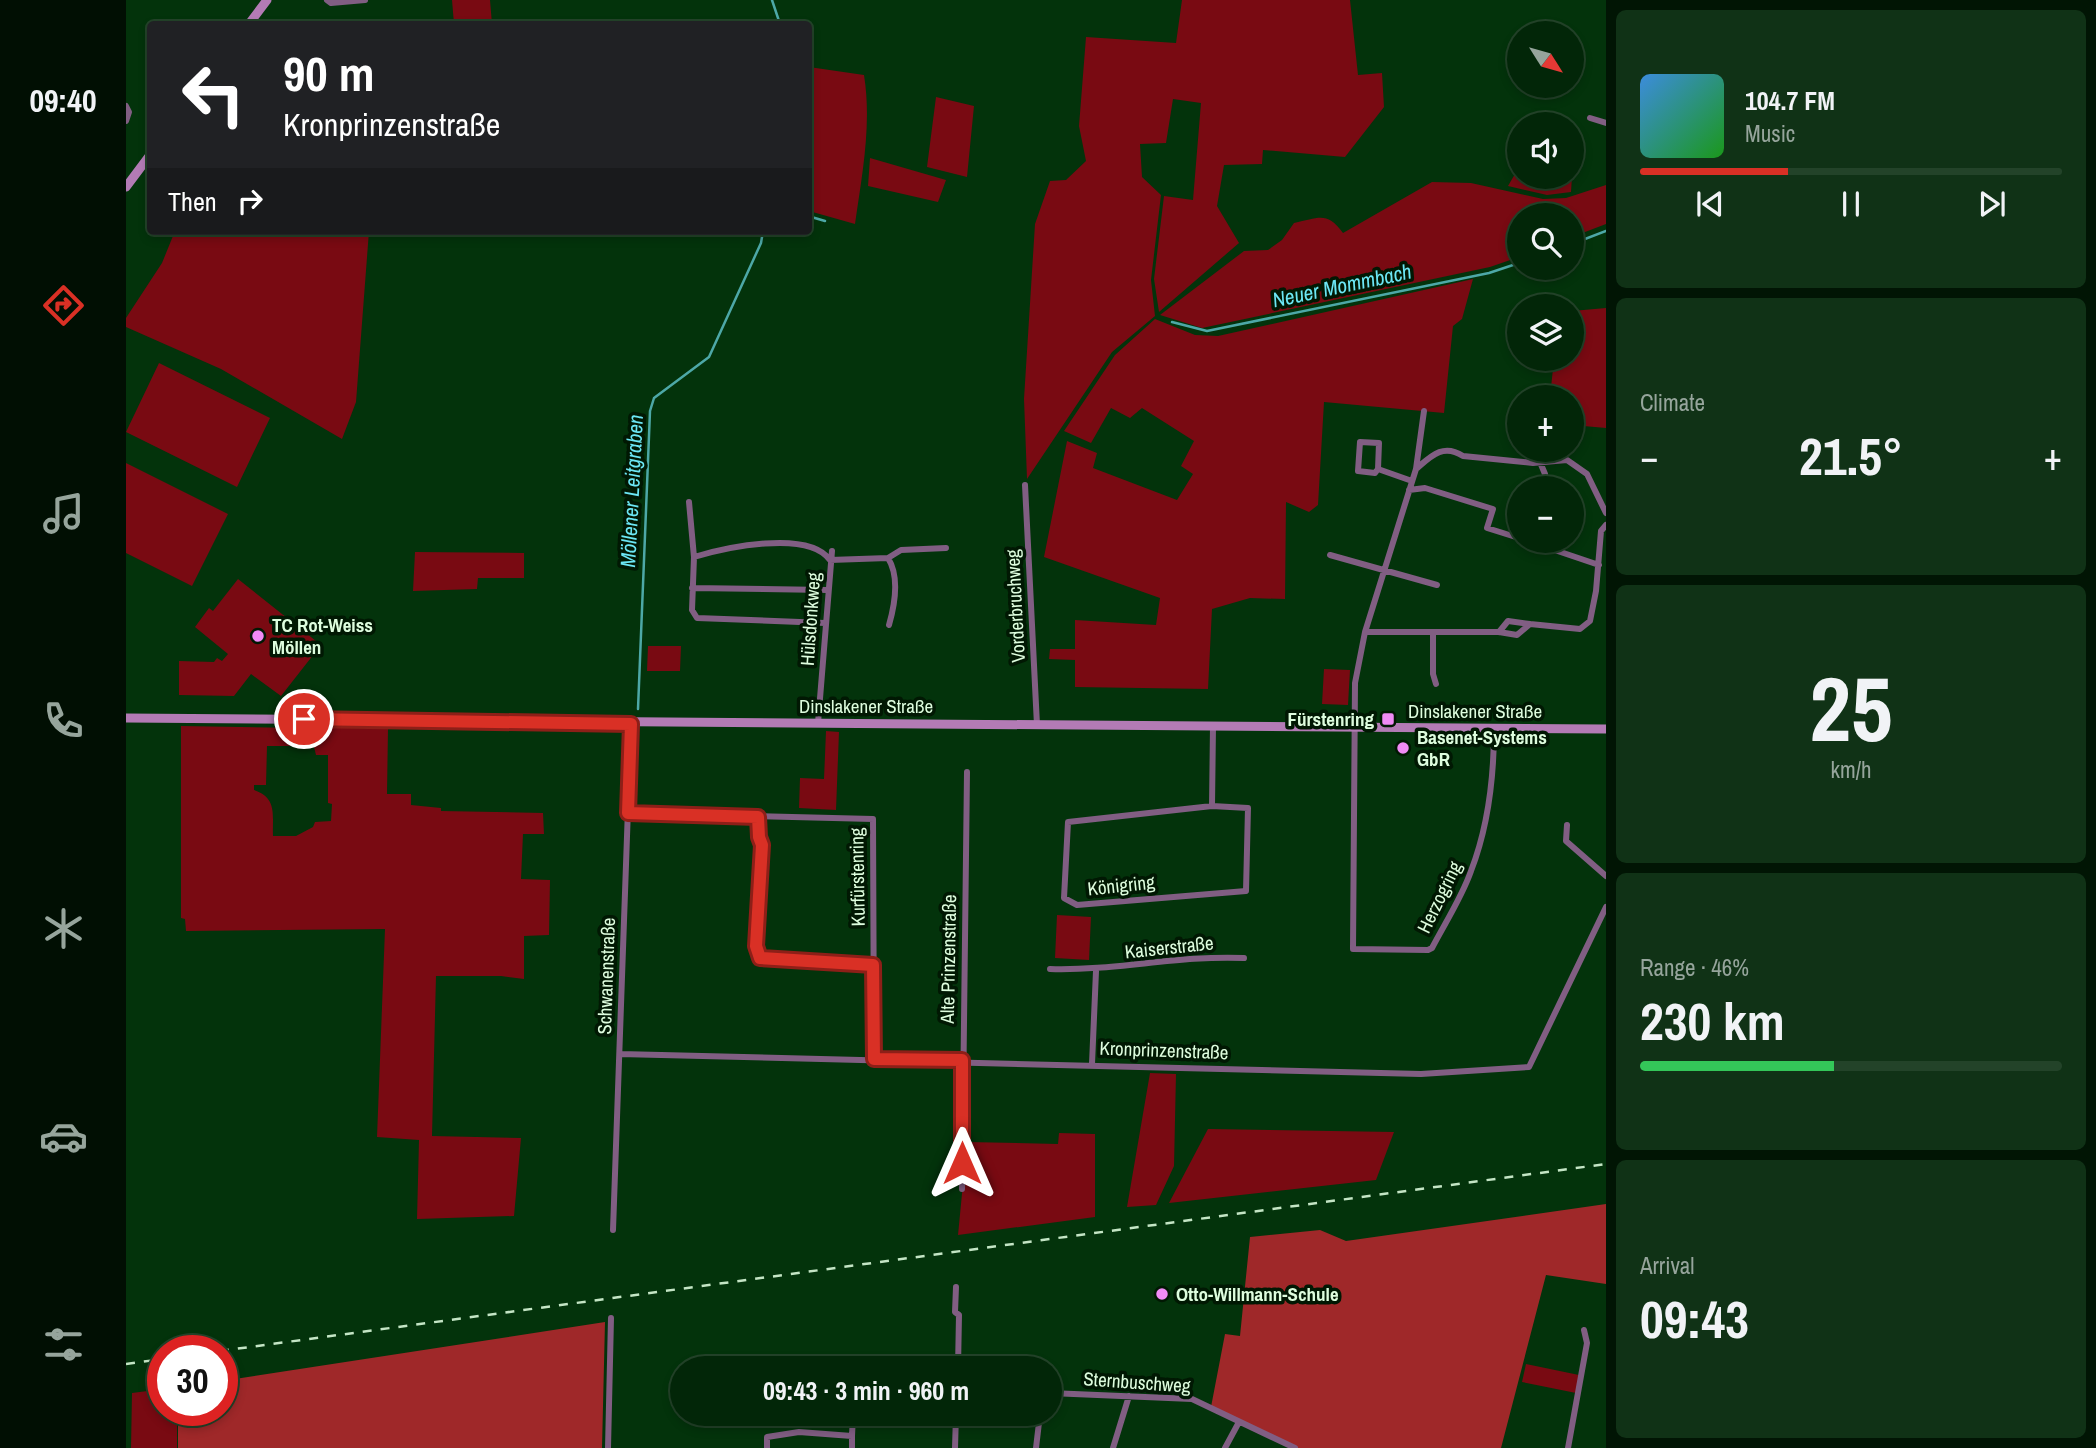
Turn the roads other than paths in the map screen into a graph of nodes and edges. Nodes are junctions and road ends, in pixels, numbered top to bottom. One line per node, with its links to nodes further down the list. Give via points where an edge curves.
1 (267, 0): 4 (main road)
2 (327, 0): 3 (street)
3 (365, 0)
4 (251, 21)
5 (126, 106): 7 (street)
6 (1590, 118): 8 (street)
7 (126, 121)
8 (1606, 123)
9 (147, 159): 10 (main road)
10 (126, 187)
11 (1424, 411): 16 (street)
12 (1507, 459): 16 (street, via 1437,451)
13 (1540, 462): 17 (street)
14 (1571, 462): 22 (street, via 1587,474)
15 (1378, 469): 15 (street, via 1375,473 1359,471 1360,442 1379,443); 18 (street)
16 (1416, 469): 18 (street)
17 (1545, 476)
18 (1412, 481): 20 (street)
19 (1025, 485): 47 (street, Vorderbruchweg)
20 (1409, 490): 24 (street, via 1426,488 1493,509 1486,528); 33 (street)
21 (689, 502): 29 (street)
22 (1606, 513)
23 (1606, 525): 32 (street, via 1601,531)
24 (1507, 534)
25 (946, 548): 30 (street, Hülsdonkweg, via 901,550)
26 (832, 551): 31 (street, Hülsdonkweg)
27 (1563, 553): 32 (street)
28 (1330, 555): 33 (street)
29 (694, 557): 31 (street, via 749,544 780,544 810,548); 35 (street)
30 (888, 558): 31 (street, Hülsdonkweg); 39 (street, via 894,568)
31 (830, 561): 36 (street, Hülsdonkweg)
32 (1598, 565): 38 (street, via 1590,621 1580,629)
33 (1384, 570): 34 (street); 40 (street)
34 (1437, 584)
35 (692, 588): 36 (street); 37 (street, via 692,610 707,621)
36 (827, 590): 37 (street, Hülsdonkweg)
37 (825, 623): 45 (street, Hülsdonkweg)
38 (1530, 624): 41 (street, via 1517,635); 41 (street, via 1508,621)
39 (889, 625)
40 (1365, 632): 42 (street); 49 (street, via 1355,683)
41 (1499, 632): 42 (street)
42 (1433, 633): 43 (street)
43 (1436, 684)
44 (126, 718): 46 (main road, Dinslakener Straße)
45 (818, 723): 46 (main road, Dinslakener Straße); 47 (main road, Dinslakener Straße)
46 (631, 724): 54 (street, Schwanenstraße)
47 (1037, 725): 48 (main road, Dinslakener Straße)
48 (1213, 726): 49 (main road, Dinslakener Straße); 53 (street)
49 (1355, 727): 50 (main road, Dinslakener Straße); 50 (street, Herzogring, via 1353,949 1432,948 1471,873 1481,840)
50 (1494, 729): 51 (main road, Dinslakener Straße)
51 (1606, 729)
52 (967, 772): 65 (street, Alte Prinzenstraße)
53 (1212, 806): 53 (street, Königring, via 1248,808 1246,891 1077,905 1064,898 1068,822)
54 (628, 813): 55 (street, Kurfürstenring); 63 (street, Schwanenstraße)
55 (758, 817): 60 (street, via 762,845 756,946 760,958); 60 (street, Kurfürstenring, via 873,819)
56 (1567, 825): 57 (street, via 1566,841)
57 (1606, 876)
58 (1606, 907): 66 (street, Kronprinzenstraße, via 1530,1068 1421,1074)
59 (1244, 958): 62 (street, Kaiserstraße, via 1199,957)
60 (873, 965): 64 (street, Kurfürstenring)
61 (1050, 969): 62 (street, Kaiserstraße)
62 (1096, 971): 66 (street)
63 (620, 1054): 64 (street, Kronprinzenstraße); 68 (street, Schwanenstraße)
64 (874, 1059): 65 (street, Kronprinzenstraße)
65 (962, 1060): 66 (street, Kronprinzenstraße); 67 (street, Alte Prinzenstraße)
66 (1092, 1064)
67 (962, 1189)
68 (613, 1230)
69 (956, 1287): 72 (street)
70 (611, 1318): 80 (street)
71 (1584, 1330): 88 (street, via 1587,1343)
72 (958, 1356)
73 (1062, 1393): 74 (street, Sternbuschweg)
74 (1129, 1396): 75 (street, Sternbuschweg, via 1192,1399); 85 (street)
75 (1239, 1422): 86 (street); 87 (street, Sternbuschweg)
76 (852, 1426): 79 (street)
77 (956, 1426): 83 (street)
78 (1039, 1426): 84 (street)
79 (852, 1436): 81 (street, via 799,1432 767,1437); 82 (street)
80 (608, 1448)
81 (767, 1448)
82 (852, 1448)
83 (955, 1448)
84 (1036, 1448)
85 (1113, 1448)
86 (1225, 1448)
87 (1294, 1448)
88 (1568, 1448)

